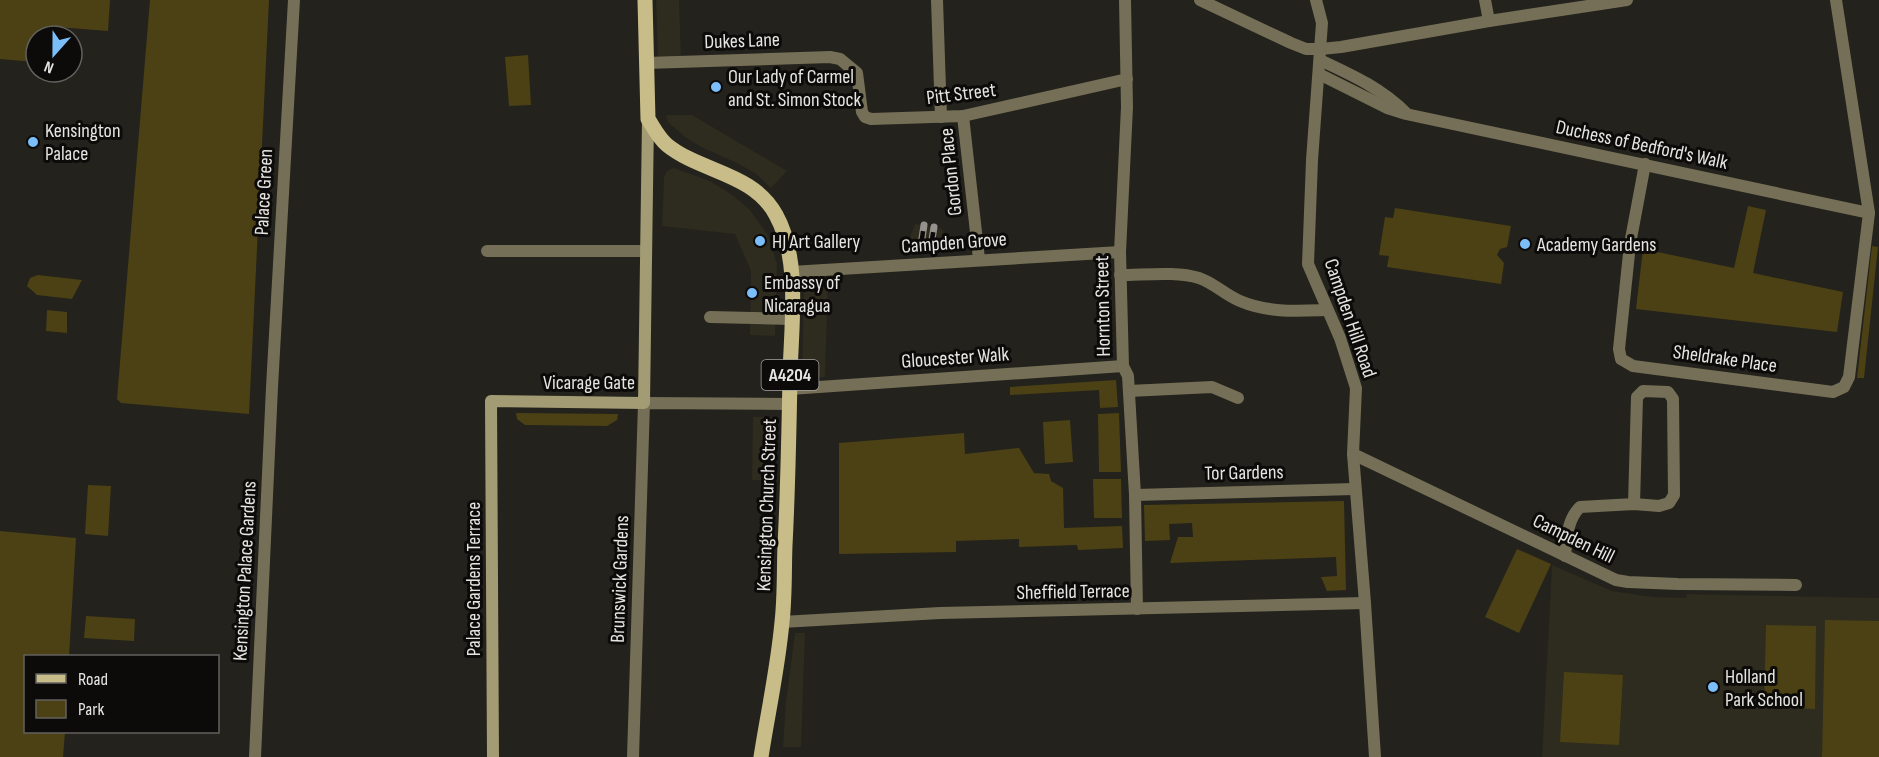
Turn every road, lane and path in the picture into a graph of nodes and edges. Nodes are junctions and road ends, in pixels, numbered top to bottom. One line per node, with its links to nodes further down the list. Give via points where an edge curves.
1 (294, 0): 32 (street, Palace Green)
2 (645, 0): 13 (main road)
3 (936, 0): 18 (street, Gordon Place)
4 (1125, 0): 15 (street, Hornton Street)
5 (1200, 0): 11 (street)
6 (1316, 0): 11 (street, Campden Hill Road, via 1322,23)
7 (1485, 0): 10 (street)
8 (1627, 0): 10 (street)
9 (1836, 0): 21 (street)
10 (1488, 21): 11 (street)
11 (1320, 54): 14 (street, Campden Hill Road); 16 (street, via 1392,99)
12 (840, 59): 13 (street, Dukes Lane); 18 (street, Pitt Street, via 857,73 865,117)
13 (646, 63): 19 (main road)
14 (1319, 74): 16 (street, Duchess of Bedford's Walk); 28 (street, Campden Hill Road, via 1308,264)
15 (1127, 79): 17 (street, Pitt Street); 24 (street, Hornton Street)
16 (1406, 114): 20 (street, Duchess of Bedford's Walk)
17 (963, 116): 18 (street, Pitt Street); 25 (street, Gordon Place)
18 (941, 117)
19 (648, 119): 23 (main road, Vicarage Gate); 26 (main road, Kensington Church Street / A4204, via 667,145 764,198 786,238)
20 (1645, 164): 21 (street, Duchess of Bedford's Walk); 21 (street, Sheldrake Place, via 1630,244 1619,349 1621,359 1632,366 1839,391 1849,377)
21 (1869, 213)
22 (487, 251): 23 (street)
23 (646, 251): 37 (main road, Vicarage Gate)
24 (1120, 252): 25 (street, Campden Grove); 27 (street, Hornton Street)
25 (979, 259): 26 (street, Campden Grove)
26 (791, 272): 30 (main road, Kensington Church Street / A4204)
27 (1120, 275): 28 (street, via 1186,276 1260,308); 31 (street, Hornton Street)
28 (1326, 310): 38 (street, Campden Hill Road, via 1340,338 1356,388)
29 (710, 317): 30 (street)
30 (791, 319): 34 (main road, Kensington Church Street / A4204)
31 (1123, 366): 33 (street, Hornton Street); 34 (street, Gloucester Walk, via 891,381)
32 (272, 387): 47 (street, Kensington Palace Gardens)
33 (1129, 391): 35 (street, via 1212,387); 40 (street, Hornton Street)
34 (790, 397): 37 (street, Gloucester Walk); 46 (main road, Kensington Church Street / A4204)
35 (1238, 398)
36 (491, 401): 37 (main road, Vicarage Gate); 48 (main road, Palace Gardens Terrace)
37 (644, 403): 49 (street, Brunswick Gardens)
38 (1353, 454): 39 (street, Campden Hill Road); 42 (street, Campden Hill)
39 (1355, 489): 40 (street, Tor Gardens); 44 (street, Campden Hill Road)
40 (1134, 495): 45 (street, Hornton Street)
41 (1634, 504): 41 (street, via 1659,506 1669,503 1674,495 1674,399 1668,392 1643,391 1637,397); 42 (street, via 1580,507 1569,525)
42 (1565, 556): 43 (street, Campden Hill, via 1628,582)
43 (1796, 585)
44 (1365, 603): 45 (street, Sheffield Terrace); 51 (street, Campden Hill Road)
45 (1137, 609): 46 (street, Sheffield Terrace, via 940,613)
46 (782, 622): 50 (main road, Kensington Church Street / A4204)
47 (255, 757)
48 (493, 757)
49 (633, 757)
50 (761, 757)
51 (1376, 757)

